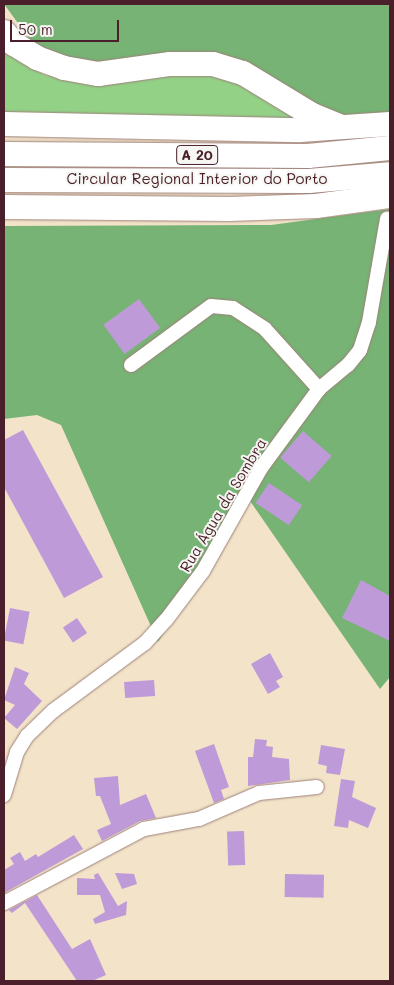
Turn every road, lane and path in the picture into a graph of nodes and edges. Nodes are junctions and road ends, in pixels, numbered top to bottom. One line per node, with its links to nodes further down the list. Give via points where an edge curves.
1 (4, 32): 4 (highway, via 14,44 37,58 98,74 179,64 213,64 236,71 312,114)
2 (4, 124): 4 (highway)
3 (390, 124): 4 (highway)
4 (346, 128)
5 (390, 148): 6 (highway, Circular Regional Interior do Porto / A 20, via 308,156)
6 (4, 154)
7 (390, 174): 8 (highway, Circular Regional Interior do Porto / A 20, via 309,181)
8 (4, 180)
9 (4, 207): 10 (highway)
10 (389, 208): 12 (street, Rua Água da Sombra, via 369,322 360,350 348,366)
11 (131, 365): 12 (street, via 211,306 233,308 265,329)
12 (319, 389): 14 (street, Rua Água da Sombra, via 261,468 191,590 145,643 39,723 17,752)
13 (317, 786): 15 (street, via 259,793 199,819 156,825 131,834)
14 (4, 795)
15 (4, 903)

